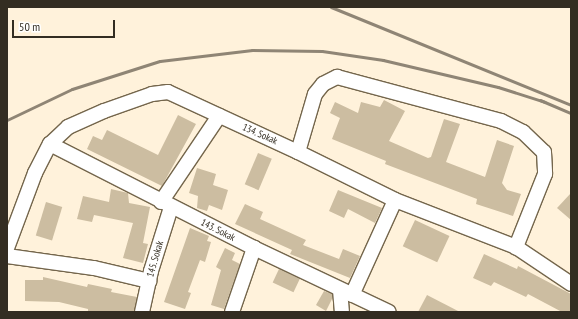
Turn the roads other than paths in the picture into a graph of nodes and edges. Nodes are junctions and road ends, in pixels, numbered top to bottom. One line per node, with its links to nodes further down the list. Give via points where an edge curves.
1 (219, 116): 2 (street, 134. Sokak, via 181,96 161,92 104,111 68,127); 3 (street, 134. Sokak); 5 (street, 145. Sokak)
2 (50, 144): 5 (street, 143. Sokak); 7 (street, 134. Sokak, via 35,173)
3 (298, 152): 4 (street, 134. Sokak); 6 (street, via 315,94 323,84 337,77 501,121 523,132 544,152 545,174)
4 (395, 200): 6 (street, 134. Sokak); 12 (street)
5 (166, 204): 8 (street, 143. Sokak); 10 (street, 145. Sokak)
6 (516, 247): 11 (street, 134. Sokak)
7 (7, 248)
8 (254, 248): 12 (street, 143. Sokak); 14 (street)
9 (7, 256): 10 (street, via 94,268)
10 (149, 281): 13 (street, 145. Sokak)
11 (571, 284)
12 (346, 293): 15 (street); 16 (street, 143. Sokak)
13 (142, 312)
14 (232, 312)
15 (342, 312)
16 (389, 312)

